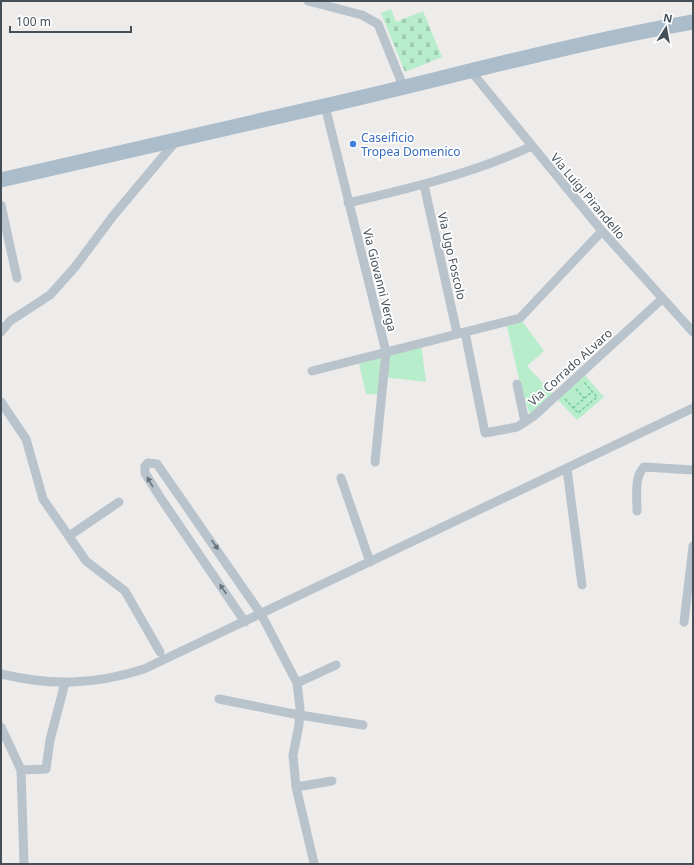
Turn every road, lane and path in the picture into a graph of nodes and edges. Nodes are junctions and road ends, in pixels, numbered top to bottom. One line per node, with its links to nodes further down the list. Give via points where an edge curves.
1 (313, 2): 4 (street, via 362,15 378,24)
2 (693, 22): 3 (main road)
3 (470, 70): 4 (main road); 7 (street, Via Luigi Pirandello)
4 (404, 86): 5 (main road)
5 (325, 106): 6 (main road); 10 (street, Via Giovanni Verga)
6 (178, 138): 8 (main road); 15 (street, via 50,295 10,321)
7 (532, 146): 9 (street, via 503,160); 12 (street, Via Luigi Pirandello)
8 (1, 180)
9 (424, 185): 10 (street); 17 (street, Via Ugo Foscolo)
10 (348, 204): 18 (street, Via Giovanni Verga)
11 (1, 205): 13 (street)
12 (602, 231): 14 (street, Via Luigi Pirandello); 17 (street, via 520,318)
13 (17, 278)
14 (662, 299): 16 (street, Via Luigi Pirandello); 20 (street, Via Corrado ALvaro)
15 (1, 332)
16 (693, 332)
17 (461, 333): 18 (street); 30 (street, Via Ugo Foscolo)
18 (386, 352): 19 (street); 31 (street, Via Giovanni Verga)
19 (312, 371)
20 (578, 376): 21 (street, Via Corrado ALvaro); 23 (path)
21 (570, 383): 24 (street, Via Corrado ALvaro); 25 (path)
22 (517, 384): 29 (street)
23 (592, 392): 25 (path); 27 (path, via 597,397 578,413)
24 (559, 393): 27 (path); 29 (street, Via Corrado ALvaro)
25 (584, 398): 27 (path)
26 (1, 402): 37 (street, via 26,440 43,499)
27 (573, 408)
28 (693, 408): 32 (street)
29 (525, 422): 30 (street, Via Corrado ALvaro, via 517,427)
30 (485, 433)
31 (375, 462)
32 (566, 469): 39 (street); 40 (street)
33 (693, 470): 36 (street, via 644,467 638,479)
34 (341, 478): 39 (street)
35 (119, 502): 37 (street)
36 (637, 511)
37 (69, 536): 44 (street, via 86,561 125,591)
38 (693, 546): 43 (street)
39 (370, 562): 41 (street)
40 (582, 585)
41 (261, 614): 42 (street); 42 (street, one-way to 41, via 145,473 145,466 148,463 157,464); 48 (street)
42 (245, 622): 47 (street, via 144,669 118,678)
43 (684, 622)
44 (160, 652)
45 (336, 665): 48 (street)
46 (1, 674): 47 (street, via 40,682)
47 (65, 683): 53 (street, via 50,740 46,769)
48 (296, 683): 50 (street)
49 (219, 699): 50 (street)
50 (299, 716): 51 (street); 55 (street, via 293,755)
51 (363, 725)
52 (1, 727): 53 (street)
53 (21, 770): 57 (street)
54 (332, 781): 55 (street)
55 (296, 787): 56 (street)
56 (314, 862)
57 (24, 864)

